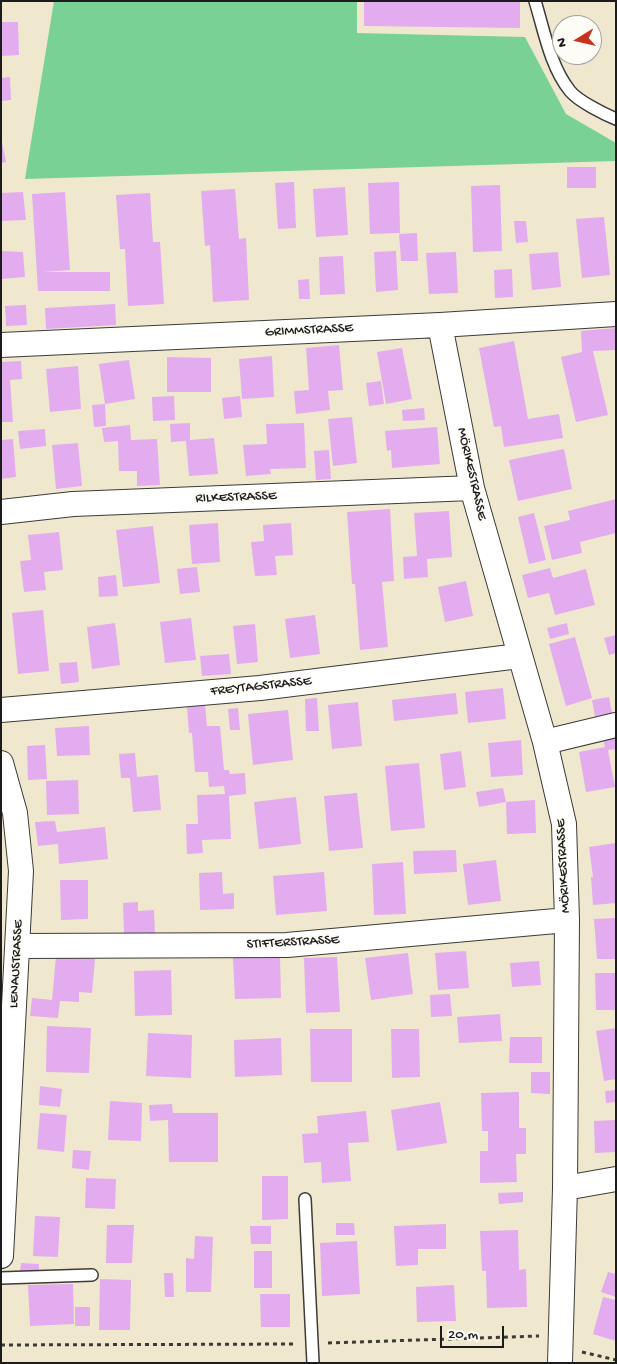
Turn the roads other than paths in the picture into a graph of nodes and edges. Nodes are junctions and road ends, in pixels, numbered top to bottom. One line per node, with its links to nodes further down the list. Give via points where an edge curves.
1 (535, 1): 2 (lane, via 554,63 570,92)
2 (616, 119)
3 (616, 314): 4 (street, GRIMMSTRASSE)
4 (440, 326): 5 (street, GRIMMSTRASSE); 6 (street, MÖRIKESTRASSE)
5 (1, 345)
6 (472, 488): 7 (street, RILKESTRASSE, via 73,504); 8 (street, MÖRIKESTRASSE)
7 (1, 512)
8 (519, 656): 9 (street, FREYTAGSTRASSE, via 260,688); 11 (street, MÖRIKESTRASSE)
9 (1, 710)
10 (616, 725): 11 (street)
11 (545, 742): 13 (street, MÖRIKESTRASSE, via 564,824)
12 (1, 763): 14 (street, LENAUSTRASSE, via 15,813 21,871)
13 (567, 920): 14 (street, STIFTERSTRASSE, via 287,945); 16 (street, MÖRIKESTRASSE)
14 (18, 946): 18 (street, LENAUSTRASSE)
15 (616, 1178): 16 (street)
16 (565, 1188): 21 (street, MÖRIKESTRASSE)
17 (305, 1199): 22 (lane)
18 (1, 1256)
19 (92, 1275): 20 (lane)
20 (1, 1278)
21 (568, 1357)
22 (313, 1363)

